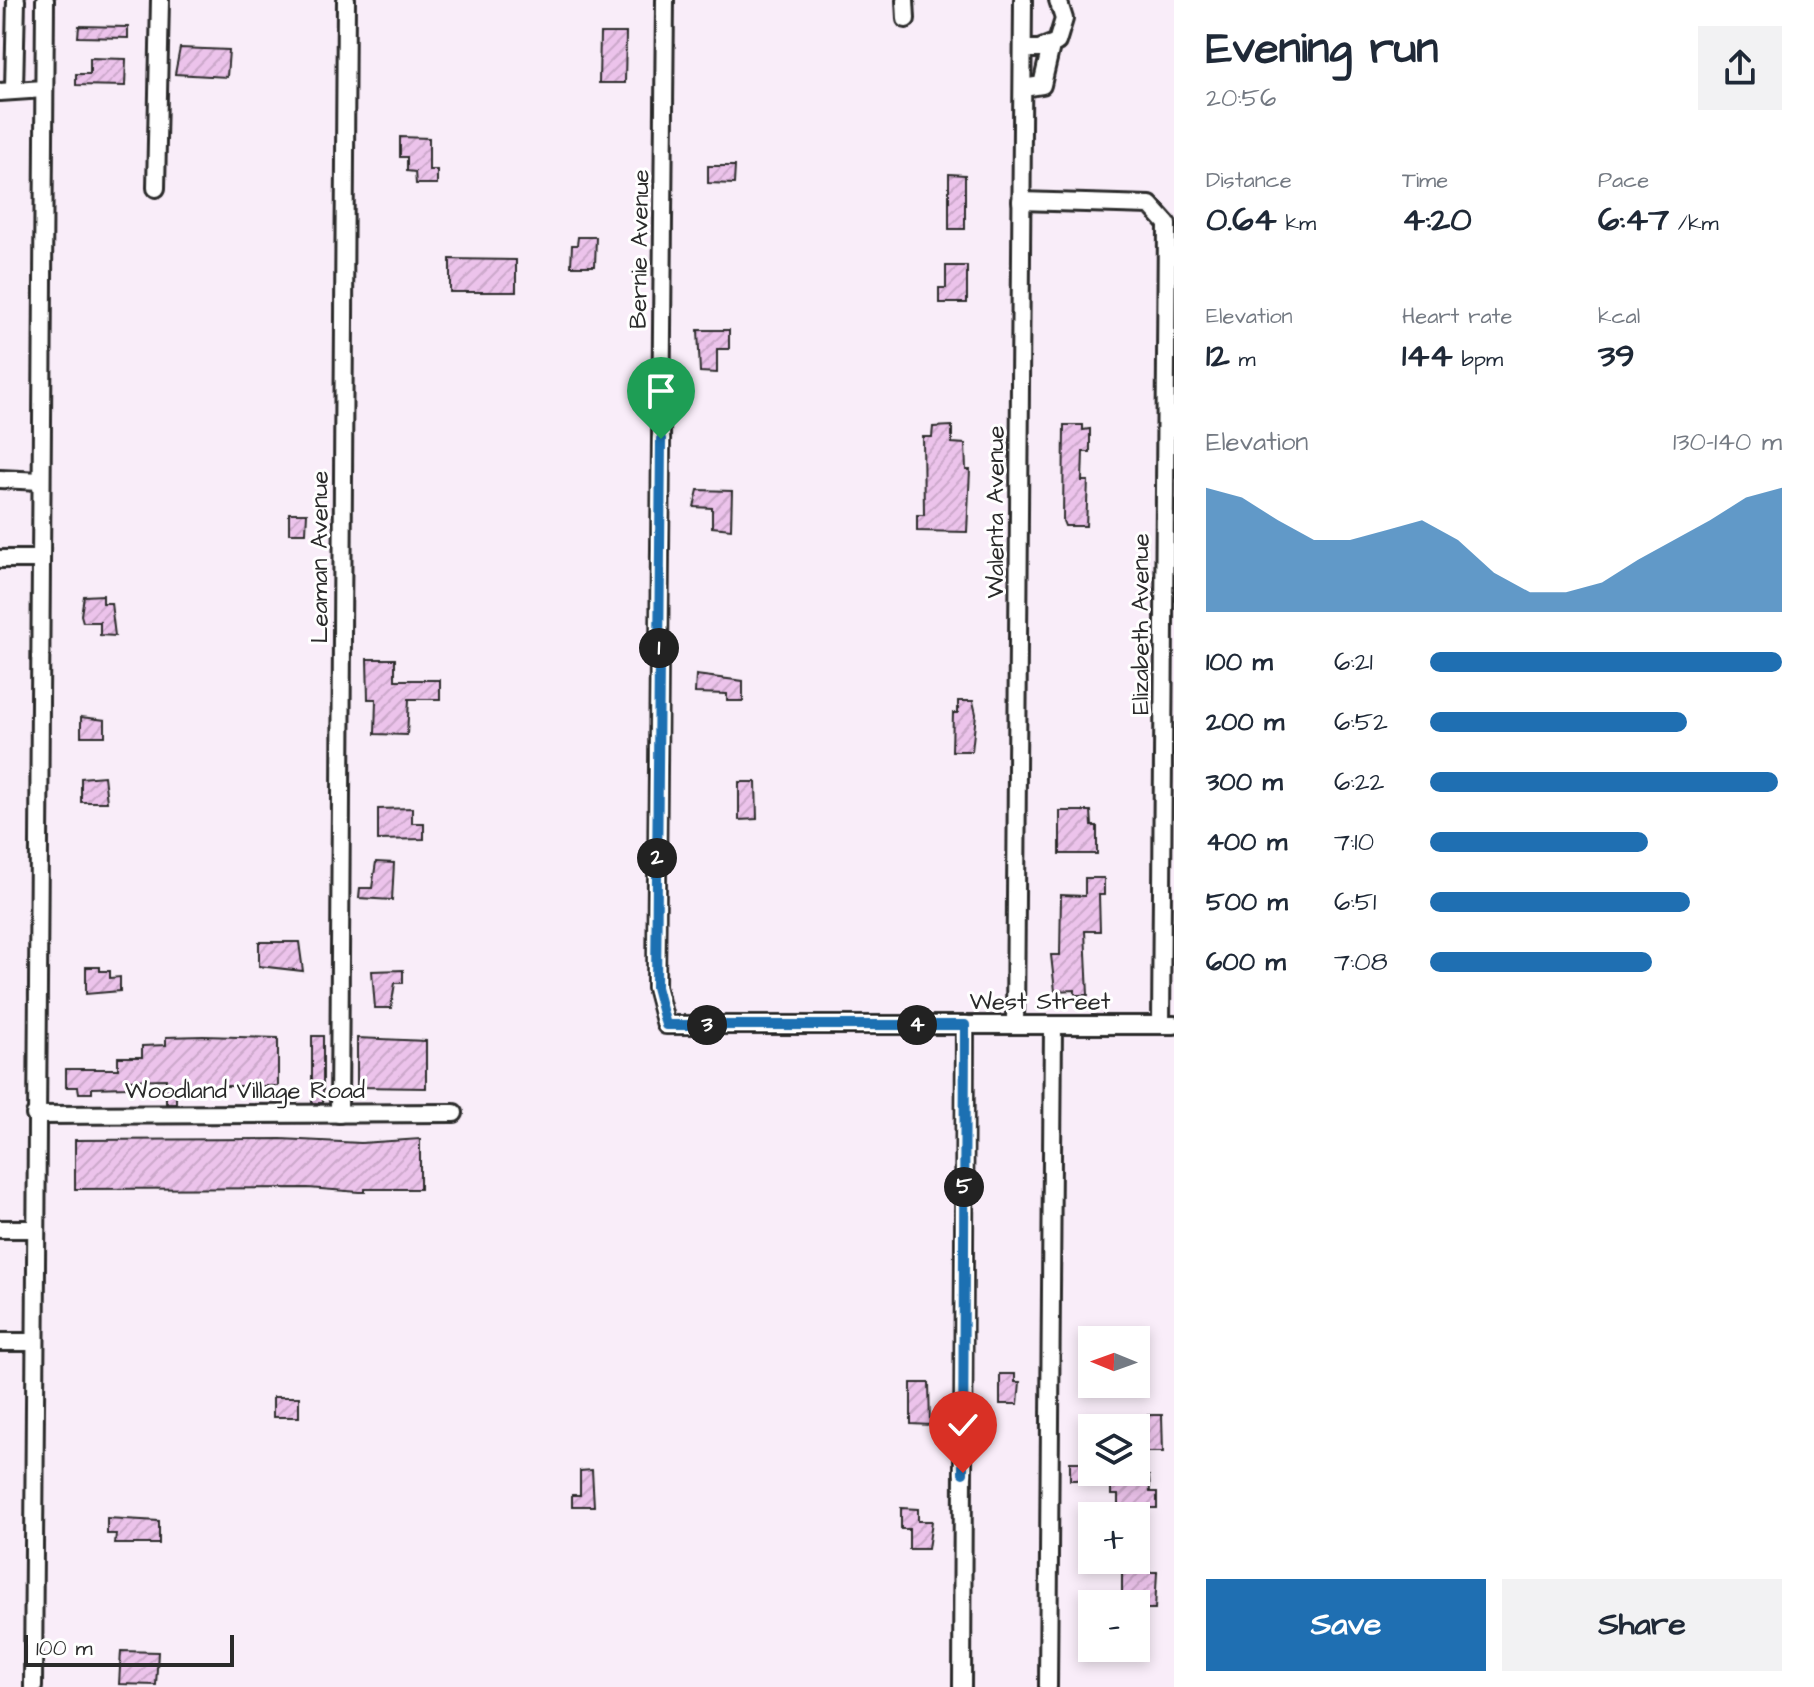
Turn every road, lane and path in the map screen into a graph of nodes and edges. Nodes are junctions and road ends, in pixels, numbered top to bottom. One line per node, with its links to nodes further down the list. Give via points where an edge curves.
1 (16, 0): 14 (street)
2 (45, 0): 13 (street)
3 (160, 0): 15 (street)
4 (346, 0): 27 (street, Leaman Avenue)
5 (665, 0): 21 (street, Bernie Avenue, via 656,987)
6 (905, 0): 9 (street)
7 (1023, 0): 11 (street, Walenta Avenue)
8 (1058, 0): 10 (street, via 1064,19)
9 (906, 19)
10 (1051, 46): 11 (street); 12 (street, via 1042,85)
11 (1023, 49): 12 (street, Walenta Avenue)
12 (1023, 88): 16 (street, Walenta Avenue)
13 (44, 89): 14 (street); 18 (street)
14 (7, 90)
15 (156, 188)
16 (1021, 201): 23 (street, Walenta Avenue); 24 (street, Elizabeth Avenue, via 1150,205 1167,224)
17 (0, 479): 18 (street)
18 (41, 481): 20 (street)
19 (0, 559): 20 (street)
20 (40, 559): 28 (street)
21 (666, 1025): 22 (street, West Street)
22 (965, 1025): 23 (street, West Street); 34 (street)
23 (1015, 1025): 25 (street, West Street)
24 (1168, 1025): 25 (street, West Street)
25 (1053, 1026): 35 (street)
26 (454, 1113): 27 (street, Woodland Village Road)
27 (339, 1114): 28 (street, Woodland Village Road)
28 (35, 1115): 30 (street)
29 (0, 1229): 30 (street)
30 (35, 1229): 32 (street)
31 (0, 1342): 32 (street)
32 (34, 1342): 33 (street)
33 (33, 1687)
34 (962, 1687)
35 (1048, 1687)

